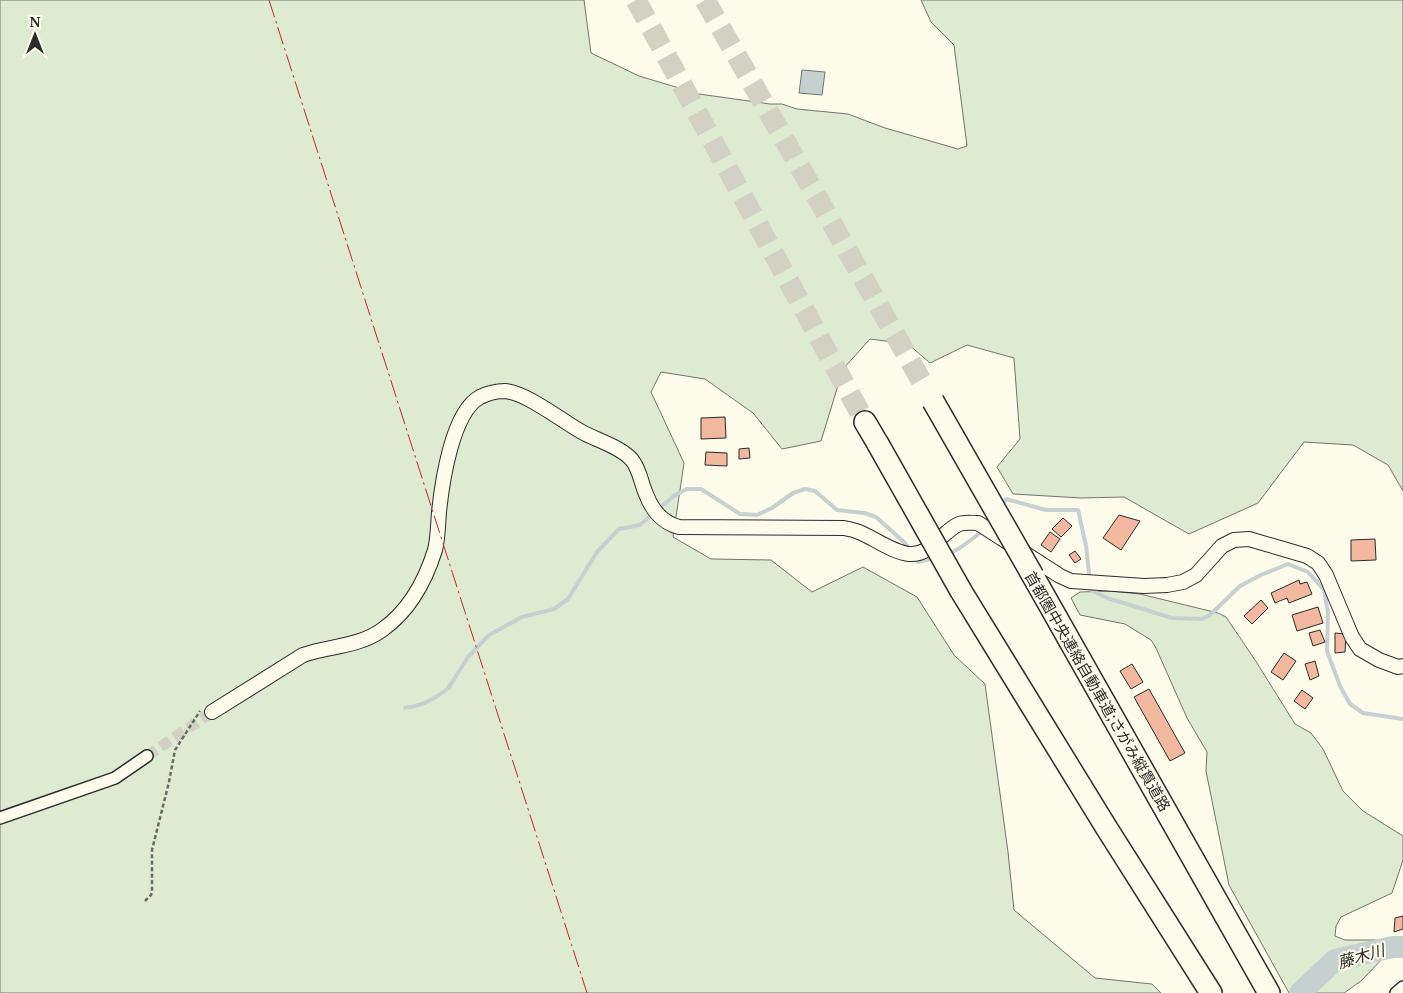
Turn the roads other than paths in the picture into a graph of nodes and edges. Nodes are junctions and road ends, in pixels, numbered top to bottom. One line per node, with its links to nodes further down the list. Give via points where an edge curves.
1 (929, 395): 9 (highway, 首都圏中央連絡自動車道;さがみ縦貫道路, bridge)
2 (865, 422): 8 (highway, bridge, via 962,591)
3 (1403, 666): 4 (street, via 1379,660 1360,649 1318,563 1307,556 1249,539 1234,540 1222,546 1196,575 1183,582 1152,586 1071,581 978,523 956,525 933,545 915,553 898,550 844,528 679,528 662,519 653,508 631,459 529,400 505,391 478,398 463,415 450,448 435,548 428,570 412,600 392,622 365,639 303,654)
4 (209, 708)
5 (147, 756): 6 (street, via 115,778)
6 (0, 818)
7 (1403, 987): 10 (street)
8 (1208, 988)
9 (1270, 993)
10 (1396, 993)

